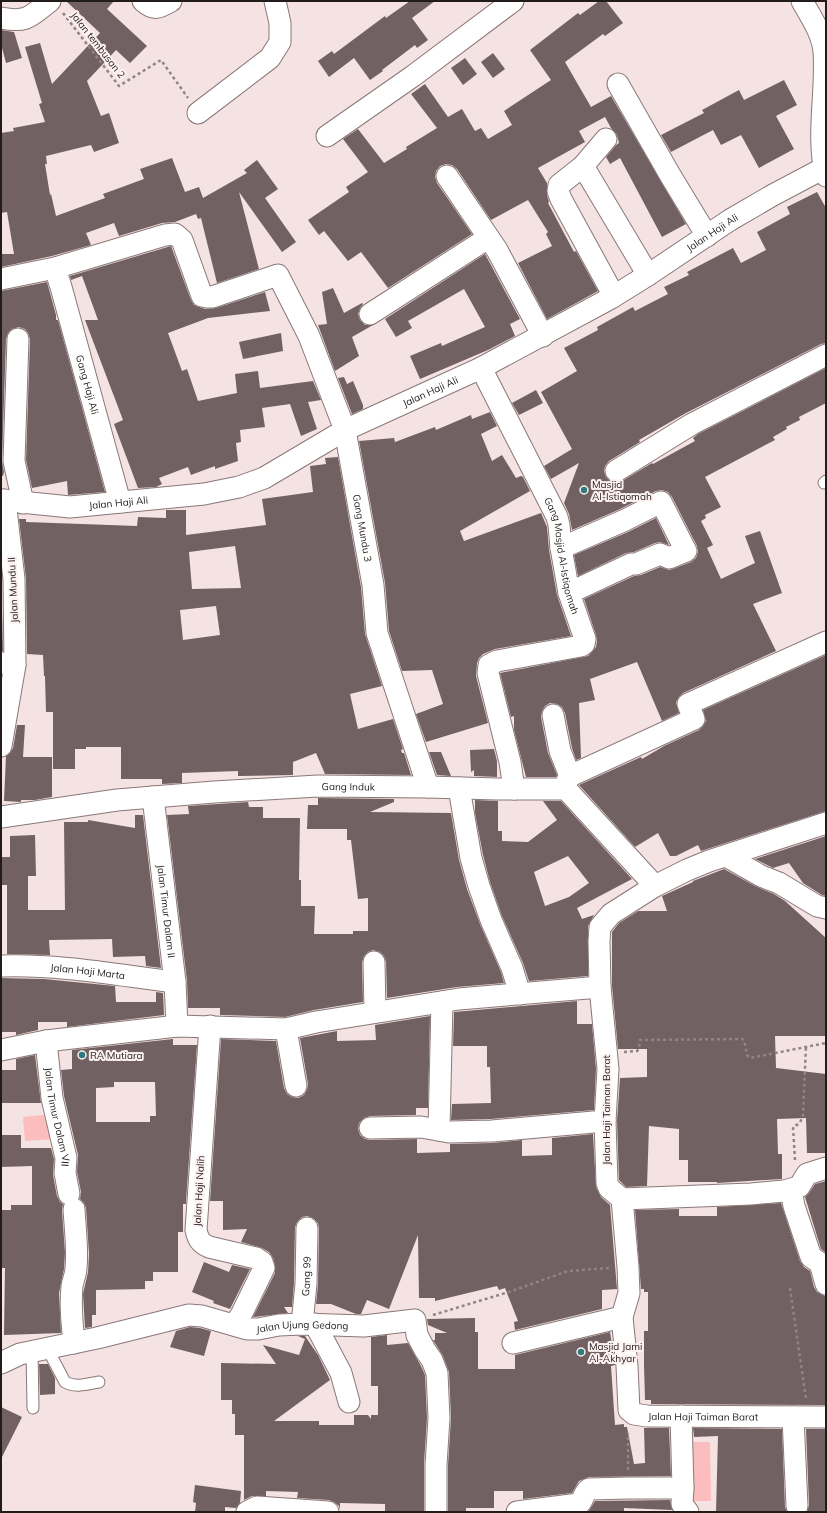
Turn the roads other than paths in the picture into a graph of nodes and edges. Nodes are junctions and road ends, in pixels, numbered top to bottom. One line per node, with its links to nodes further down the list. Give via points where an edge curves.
1 (142, 1): 2 (street, via 154,8)
2 (171, 1)
3 (275, 1): 10 (street, via 280,23 280,42 270,58)
4 (513, 1): 11 (street)
5 (802, 1): 9 (street, via 817,27 824,50)
6 (54, 4): 7 (street, via 28,19)
7 (1, 18)
8 (618, 84): 16 (street)
9 (825, 86): 14 (street, via 822,120)
10 (198, 113)
11 (327, 136)
12 (606, 139): 13 (street)
13 (583, 166): 19 (street); 21 (street, via 559,185 558,191)
14 (825, 172): 16 (street, Jalan Haji Ali, via 773,195)
15 (447, 176): 17 (street)
16 (707, 236): 19 (street, Jalan Haji Ali)
17 (488, 238): 22 (street); 23 (street)
18 (55, 268): 20 (street); 27 (street, Gang Mundu 3, via 172,234 182,240 202,296 212,297 278,275 309,336); 30 (street, Gang Haji Ali)
19 (648, 275): 21 (street, Jalan Haji Ali)
20 (1, 279)
21 (614, 296): 23 (street, Jalan Haji Ali)
22 (370, 314)
23 (543, 336): 26 (street, Jalan Haji Ali)
24 (18, 339): 29 (street, Jalan Mundu II, via 14,461)
25 (826, 355): 28 (street, via 692,424)
26 (481, 368): 27 (street, Jalan Haji Ali); 31 (street, Gang Masjid Al-Istiqomah, via 557,517)
27 (345, 430): 30 (street, Jalan Haji Ali, via 264,478 239,488); 38 (street, Gang Mundu 3, via 373,585 377,633)
28 (616, 471)
29 (10, 501): 30 (street, Jalan Haji Ali, via 70,506); 34 (street, Jalan Mundu II, via 14,579)
30 (120, 502)
31 (561, 548): 32 (street, Gang Masjid Al-Istiqomah); 32 (street, via 661,502 686,551 669,558 660,554 630,564)
32 (569, 593): 40 (street, Gang Masjid Al-Istiqomah, via 585,640 584,644 489,664 490,680)
33 (825, 645): 37 (street, via 688,704 694,719)
34 (8, 664): 36 (street, Jalan Mundu II)
35 (553, 715): 37 (street)
36 (1, 746)
37 (568, 782): 40 (street, Gang Induk); 45 (street)
38 (428, 787): 39 (street, Gang Induk); 41 (street, Gang Induk, via 318,786)
39 (459, 788): 40 (street, Gang Induk); 51 (street, via 479,886)
40 (514, 789)
41 (153, 798): 42 (street, Gang Induk, via 117,800); 49 (street, Jalan Timur Dalam II)
42 (1, 817)
43 (826, 823): 44 (street, Jalan Haji Taiman Barat)
44 (726, 856): 45 (street, Jalan Haji Taiman Barat, via 687,870); 46 (street, via 817,906)
45 (655, 886): 50 (street, Jalan Haji Taiman Barat, via 611,914 600,927)
46 (826, 908)
47 (374, 962): 53 (street)
48 (1, 966): 49 (street, Jalan Haji Marta, via 84,969)
49 (175, 982): 54 (street, Jalan Timur Dalam II)
50 (600, 987): 51 (street); 60 (street, Jalan Haji Taiman Barat, via 608,1069)
51 (520, 994): 52 (street)
52 (442, 1002): 53 (street); 62 (street)
53 (375, 1012): 56 (street)
54 (177, 1026): 55 (street); 57 (street)
55 (210, 1026): 56 (street); 70 (street, Jalan Haji Nalih, via 196,1230 198,1239 209,1247 256,1258 262,1262 264,1268)
56 (286, 1029): 59 (street)
57 (46, 1041): 58 (street); 71 (street, Jalan Timur Dalam VII, via 52,1098 66,1158 66,1173 72,1201 77,1256 72,1288)
58 (1, 1050)
59 (296, 1086)
60 (604, 1121): 62 (street, via 492,1131); 65 (street, Jalan Haji Taiman Barat, via 607,1183)
61 (370, 1128): 62 (street, via 421,1127)
62 (438, 1130)
63 (826, 1168): 64 (street, via 807,1174 799,1187)
64 (793, 1190): 65 (street, via 724,1196); 67 (street, via 794,1206 811,1257 820,1263)
65 (622, 1199): 68 (street, via 629,1293)
66 (307, 1228): 69 (street, Gang 99, via 306,1284)
67 (826, 1284)
68 (622, 1316): 72 (street); 78 (street, Jalan Haji Taiman Barat, via 629,1410 634,1414)
69 (309, 1324): 70 (street, Jalan Ujung Gedong, via 258,1329); 76 (street, via 341,1373); 84 (street, Jalan Ujung Gedong, via 364,1326 415,1320 417,1335 437,1373 439,1418)
70 (234, 1325): 71 (street, Jalan Ujung Gedong, via 189,1315)
71 (74, 1342): 73 (street, Jalan Ujung Gedong)
72 (513, 1343)
73 (40, 1349): 74 (street, Jalan Ujung Gedong, via 20,1354); 75 (lane, via 69,1385); 77 (lane)
74 (1, 1363)
75 (99, 1382)
76 (349, 1402)
77 (33, 1408)
78 (681, 1416): 79 (street, Jalan Haji Taiman Barat); 80 (street)
79 (809, 1417): 81 (street)
80 (683, 1488): 85 (street, via 589,1489 579,1504); 86 (street, via 682,1504)
81 (797, 1506)
82 (247, 1512): 83 (street, via 257,1507)
83 (328, 1512)
84 (436, 1512)
85 (517, 1512)
86 (688, 1512)

